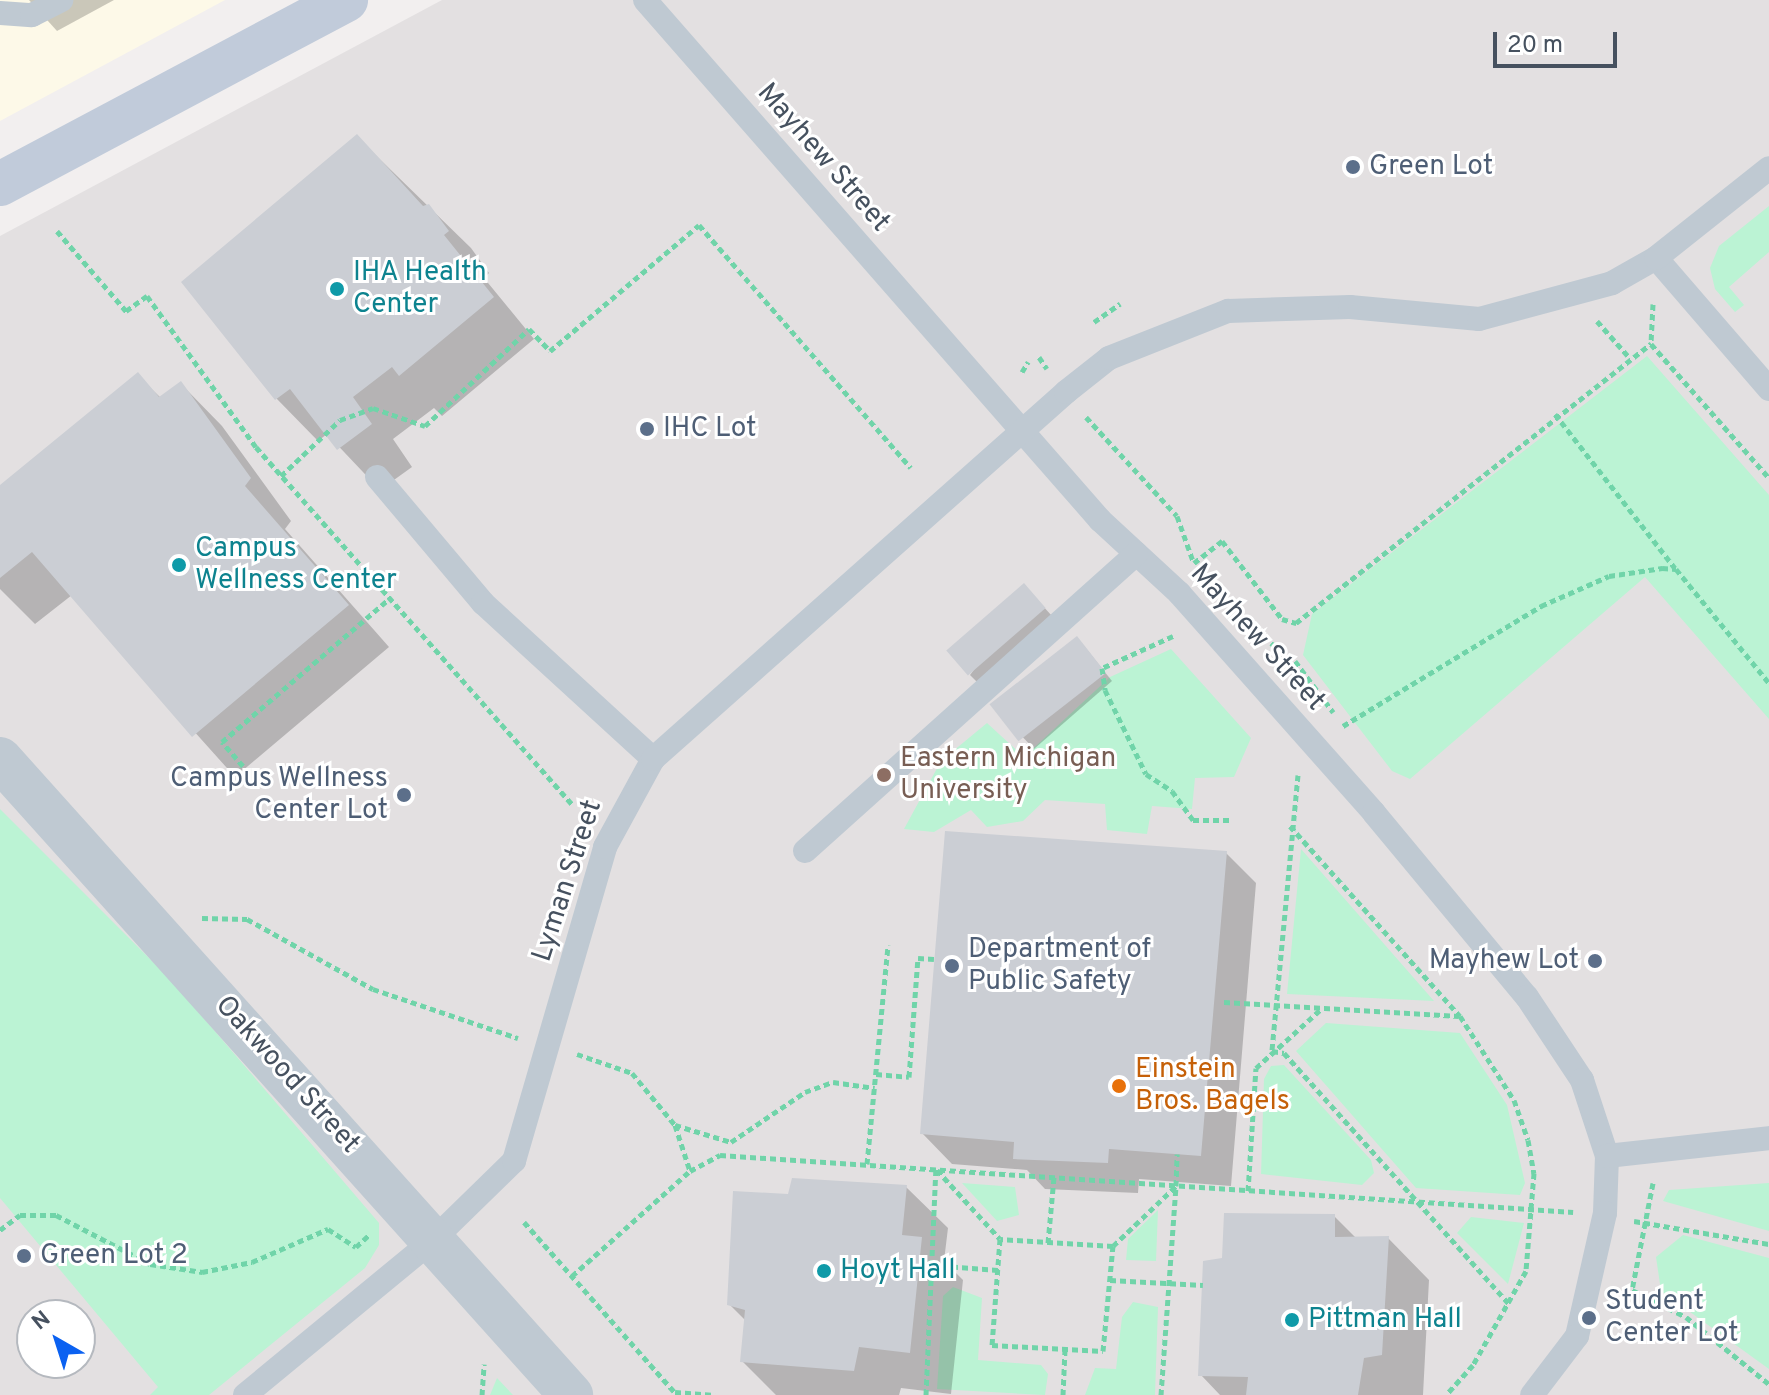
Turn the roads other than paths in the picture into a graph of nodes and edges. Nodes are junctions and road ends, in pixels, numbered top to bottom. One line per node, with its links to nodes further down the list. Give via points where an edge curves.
1 (61, 0): 4 (lane, via 32,15)
2 (346, 0): 6 (main road)
3 (645, 0): 9 (lane, Mayhew Street)
4 (0, 13)
5 (1769, 168): 7 (lane, Lyman Street)
6 (0, 184)
7 (1656, 258): 8 (lane); 9 (lane, Lyman Street, via 1612,283 1479,319 1350,307 1228,311 1109,358)
8 (1769, 389)
9 (1023, 429): 11 (lane, Mayhew Street); 13 (lane, Lyman Street)
10 (377, 477): 13 (lane, via 483,603)
11 (1136, 554): 14 (lane); 16 (lane, Mayhew Street, via 1364,801 1527,997 1582,1080)
12 (0, 759): 17 (street, Oakwood Street)
13 (653, 759): 17 (lane, Lyman Street, via 605,847 514,1161)
14 (805, 851)
15 (1769, 1138): 16 (lane)
16 (1607, 1156): 20 (lane, Mayhew Street, via 1605,1213 1577,1336)
17 (434, 1239): 18 (lane, Lyman Street); 19 (street, Oakwood Street)
18 (245, 1395)
19 (571, 1395)
20 (1532, 1395)

